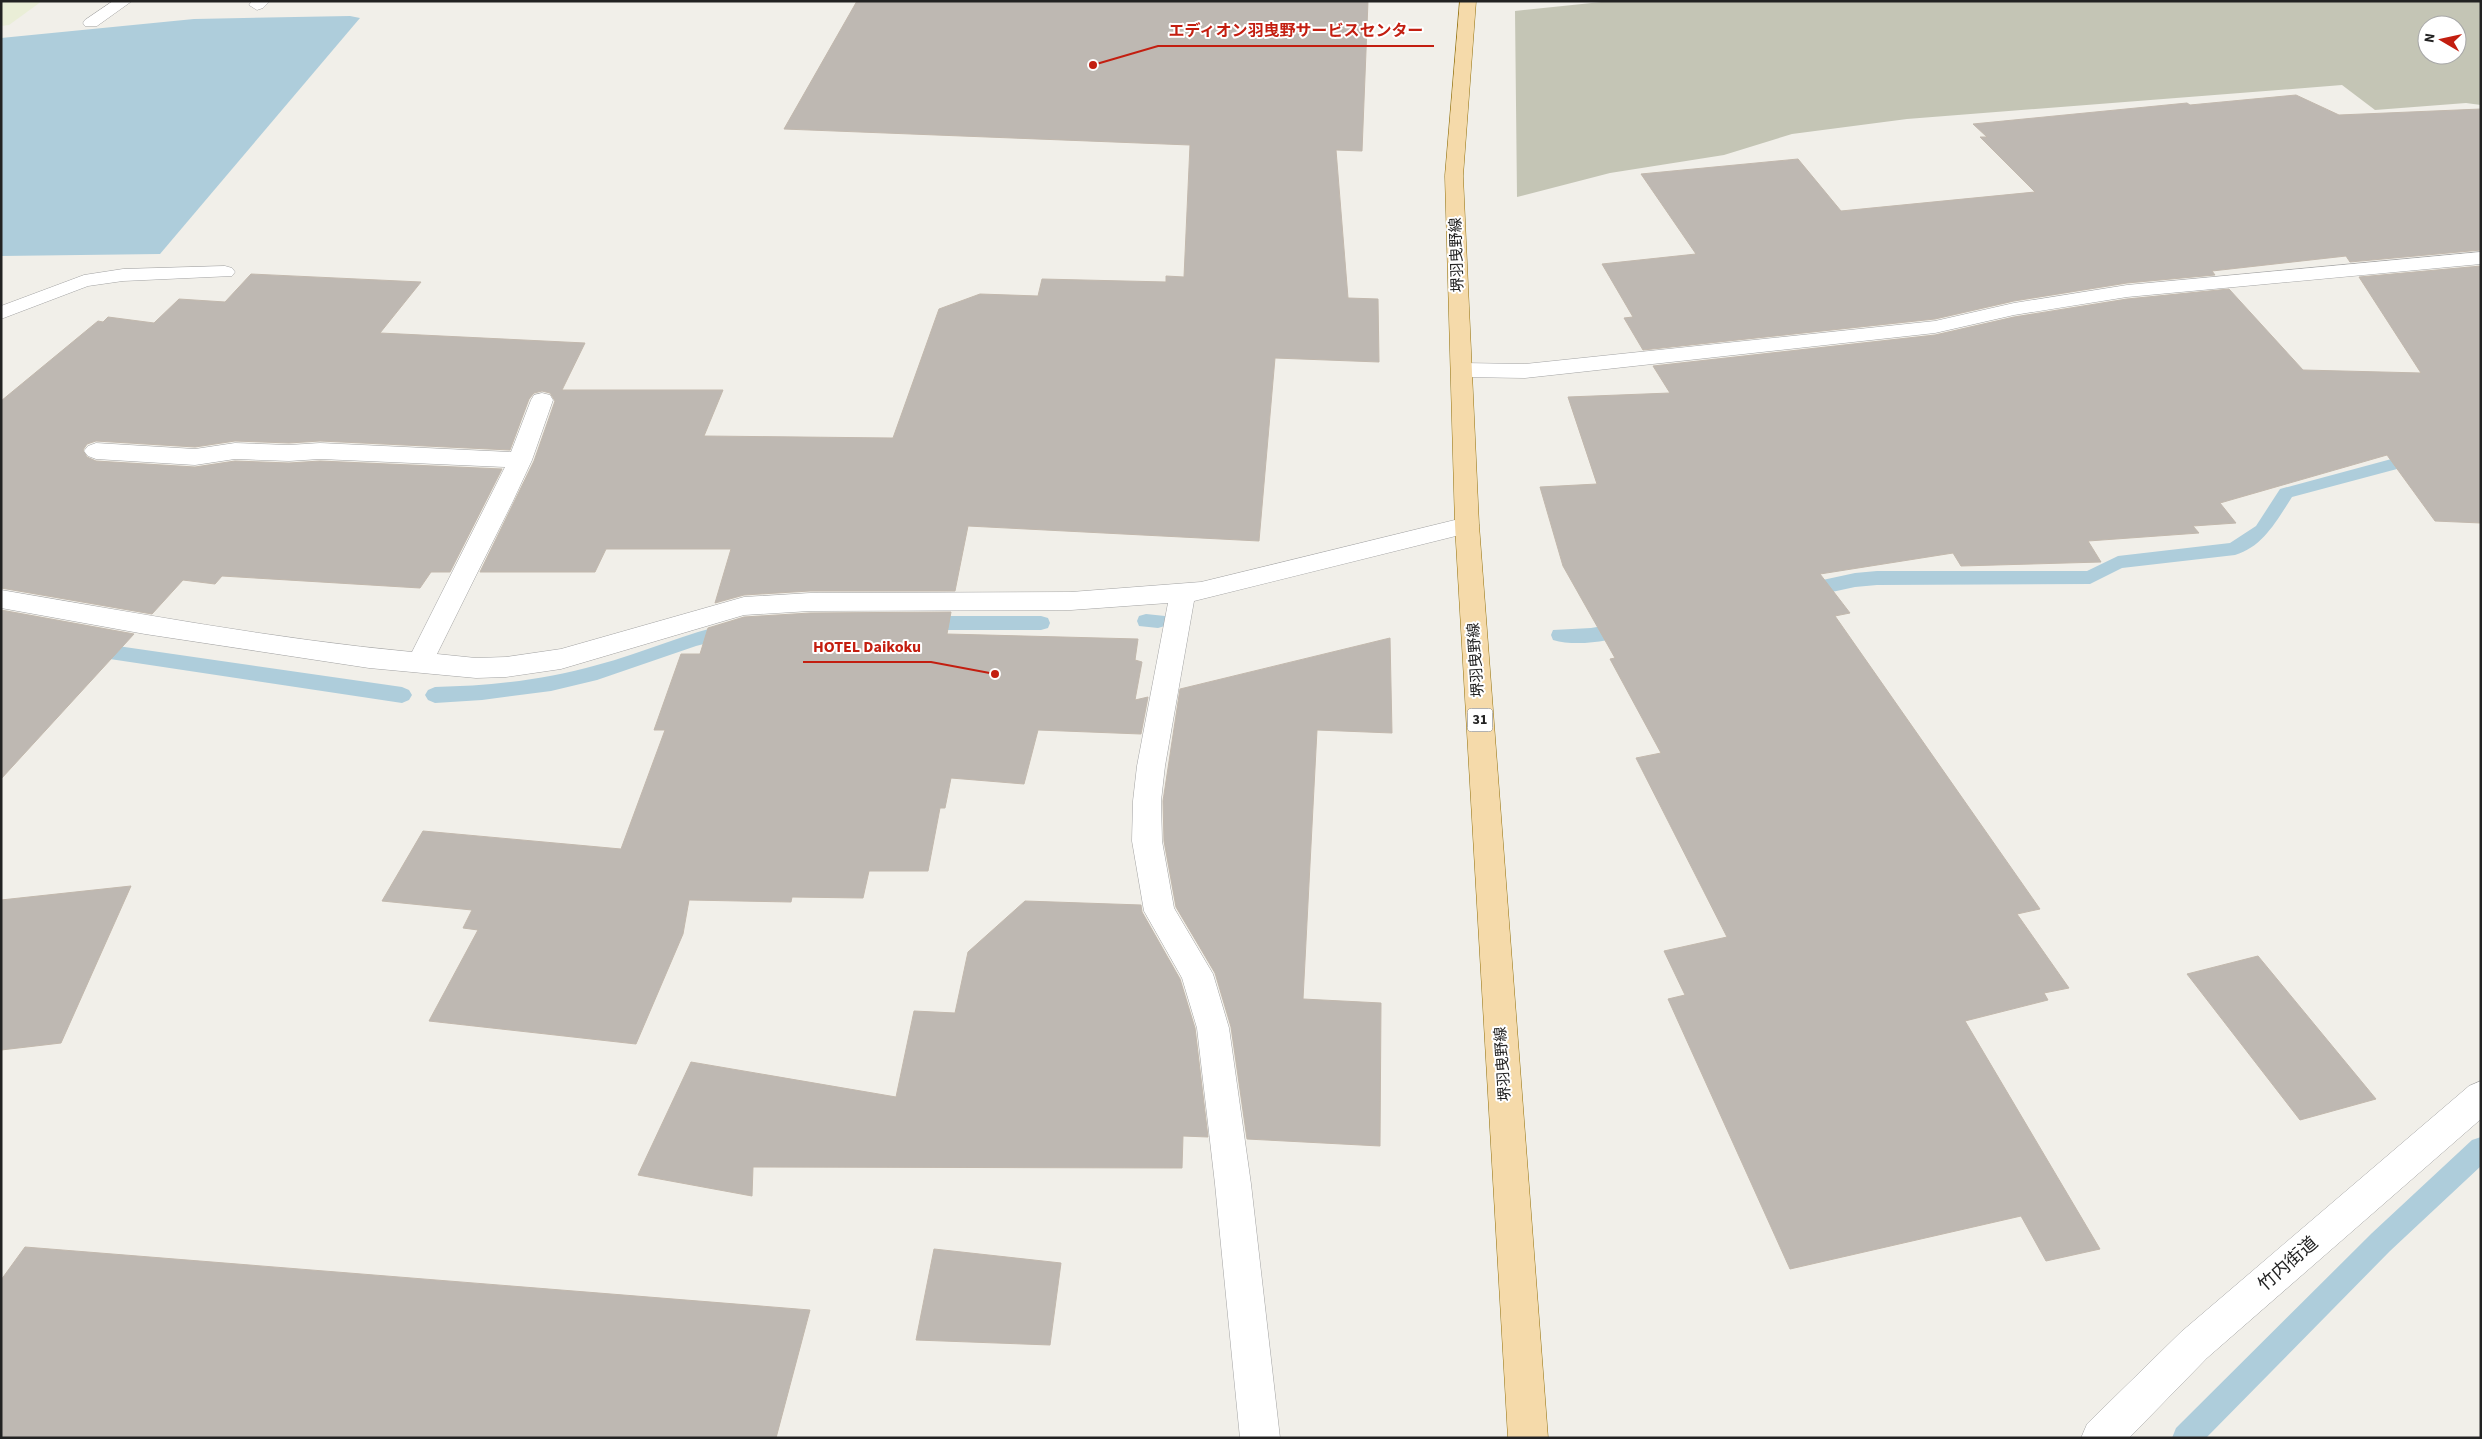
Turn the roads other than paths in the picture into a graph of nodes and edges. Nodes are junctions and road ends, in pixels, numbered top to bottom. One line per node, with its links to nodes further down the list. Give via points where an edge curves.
1 (124, 1): 3 (street)
2 (1468, 1): 7 (main road, 堺羽曳野線 / 31, via 1454,176)
3 (91, 23)
4 (2481, 258): 7 (street, via 2127,291 2014,309 1935,327 1525,371)
5 (225, 272): 6 (street, via 123,275 84,281)
6 (1, 313)
7 (1462, 370): 11 (main road, 堺羽曳野線 / 31)
8 (542, 400): 10 (street)
9 (96, 451): 10 (street, via 195,457 235,451 320,451)
10 (520, 460): 14 (street)
11 (1467, 525): 12 (street); 17 (main road, 堺羽曳野線 / 31)
12 (1182, 594): 14 (street, via 1071,601 770,603 714,613 583,654 538,663 476,668); 16 (street, via 1151,766 1147,841 1159,911 1197,974 1213,1028)
13 (1, 599): 14 (street, via 145,624)
14 (420, 663)
15 (2481, 1097): 18 (street, 竹内街道, via 2194,1345)
16 (1260, 1438)
17 (1528, 1438)
18 (2101, 1438)

